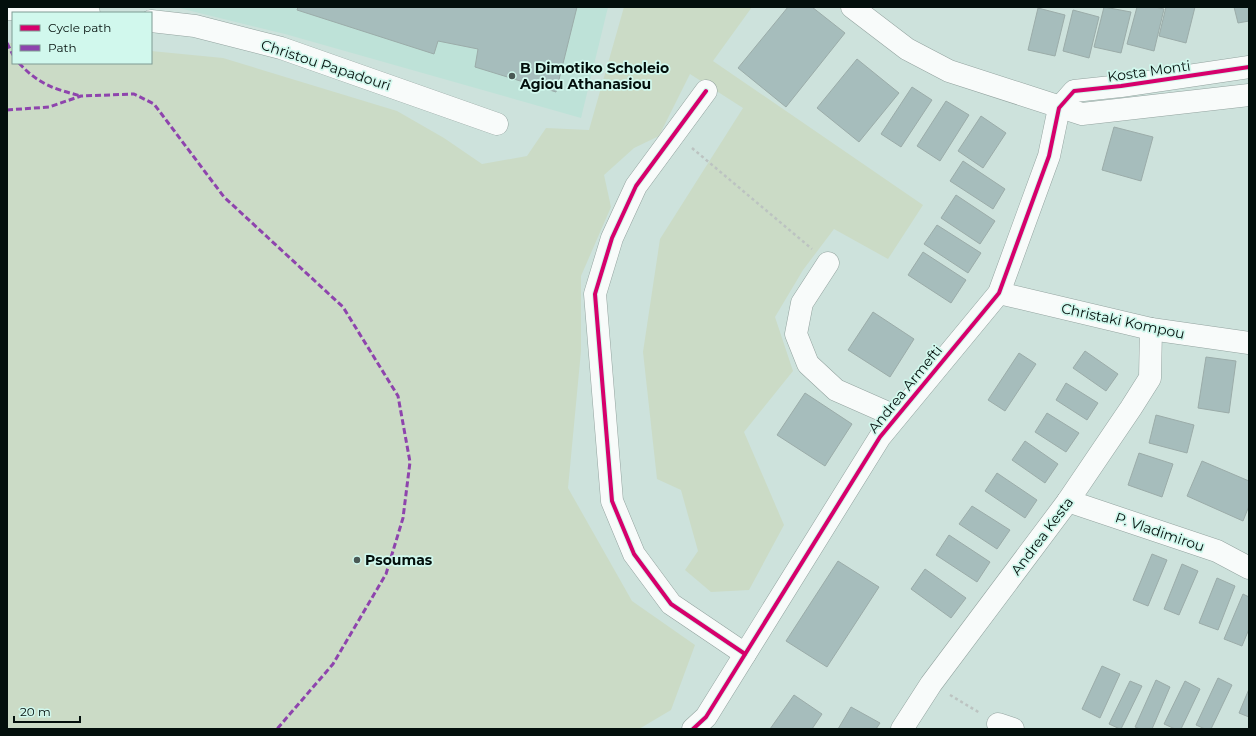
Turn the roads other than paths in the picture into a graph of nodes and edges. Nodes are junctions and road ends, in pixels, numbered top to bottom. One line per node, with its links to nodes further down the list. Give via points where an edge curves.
1 (852, 7): 8 (street, via 907,49 949,72)
2 (7, 9): 3 (street)
3 (69, 12)
4 (152, 20): 9 (street, Christou Papadouri, via 195,26 281,48)
5 (1249, 67): 8 (street, Kosta Monti, via 1121,86 1074,90)
6 (706, 91): 17 (street, via 636,186 612,238 595,294 612,501 634,554 671,604)
7 (1249, 95): 8 (street, via 1082,114)
8 (1059, 108): 11 (street, Andrea Armefti, via 1049,156)
9 (497, 124)
10 (828, 263): 14 (street, via 800,310 796,334 808,364 836,390)
11 (999, 293): 12 (street, Christaki Kompou); 14 (street, Andrea Armefti)
12 (1151, 330): 13 (street, Christaki Kompou); 15 (street, Andrea Kesta, via 1150,378)
13 (1249, 343)
14 (895, 416): 17 (street, Andrea Armefti)
15 (1068, 501): 16 (street, P. Vladimirou, via 1217,552); 19 (street, Andrea Kesta, via 931,684)
16 (1249, 568)
17 (745, 654): 18 (street, Andrea Armefti, via 706,717)
18 (693, 729)
19 (902, 729)

